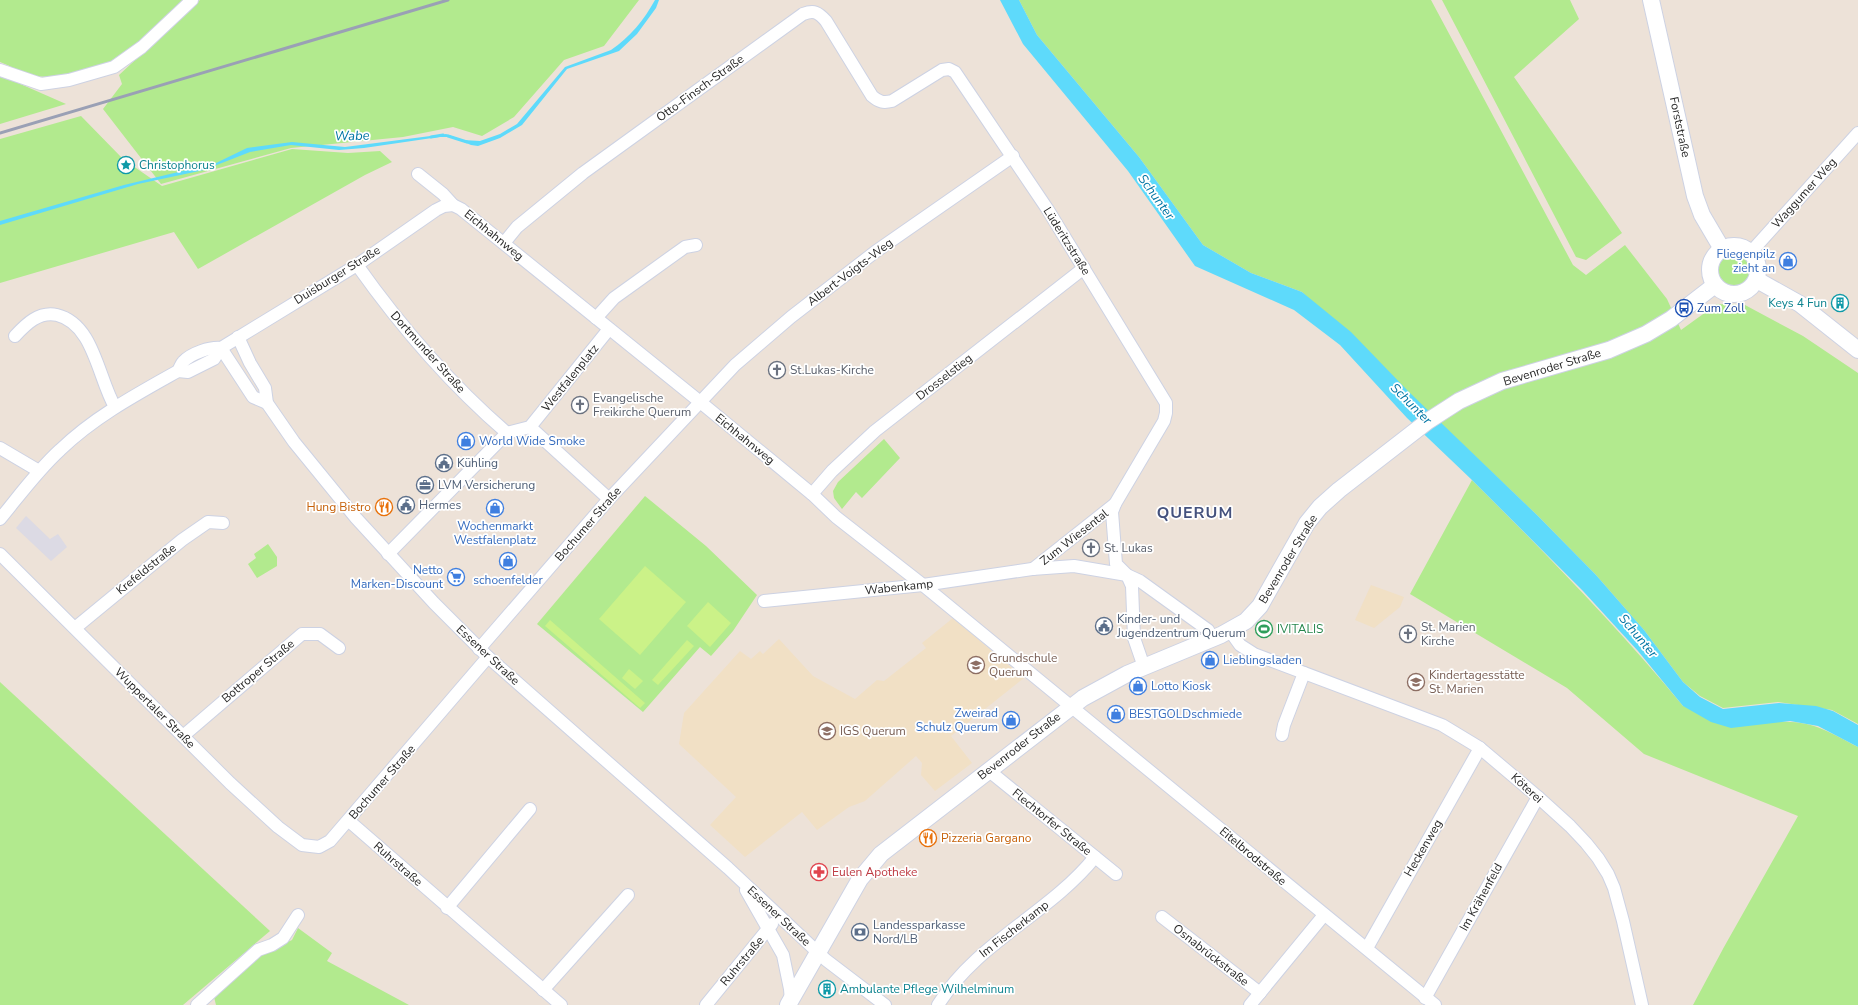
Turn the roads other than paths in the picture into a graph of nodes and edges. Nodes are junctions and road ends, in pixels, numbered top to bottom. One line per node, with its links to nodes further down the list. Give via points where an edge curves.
1 (192, 0): 4 (street, via 142,47 114,67 69,80 41,84)
2 (1651, 0): 11 (main road, Forststraße, via 1695,196 1706,224)
3 (949, 69): 6 (street, Lüderitzstraße, via 961,80); 9 (street, Otto-Finsch-Straße, via 942,70 892,100 885,103 879,101 872,96 826,21 816,12 803,14 583,173 517,227)
4 (0, 70)
5 (1858, 133): 12 (street, Waggumer Weg)
6 (1013, 156): 14 (street, Lüderitzstraße); 23 (street, Albert-Voigts-Weg, via 915,223 833,284 735,365)
7 (418, 174): 8 (street, Eichhahnweg)
8 (453, 205): 9 (street, Eichhahnweg); 13 (street, Duisburger Straße, via 436,210)
9 (504, 243): 17 (street, Eichhahnweg)
10 (696, 245): 17 (street, via 685,247 614,298)
11 (1722, 249): 12 (main road, via 1734,246 1746,248); 16 (main road, via 1714,256 1710,266)
12 (1751, 252): 15 (main road, via 1758,265)
13 (357, 265): 20 (street, Duisburger Straße); 28 (street, Dortmunder Straße, via 418,345 459,389)
14 (1084, 268): 26 (street, Lüderitzstraße, via 1163,396 1166,407); 31 (street, Drosselstieg, via 875,431 832,471)
15 (1757, 280): 16 (main road, via 1749,289 1738,294 1726,293); 22 (main road, via 1800,304)
16 (1715, 285): 43 (main road, Bevenroder Straße, via 1671,319 1646,334 1609,350 1502,381 1439,414 1415,431 1320,507 1306,523 1260,606 1246,621)
17 (596, 318): 18 (street, Eichhahnweg)
18 (609, 329): 23 (street, Eichhahnweg); 27 (street, Westfalenplatz)
19 (15, 336): 25 (street, via 34,319 45,315 63,317 71,321 88,341)
20 (238, 337): 21 (street, Duisburger Straße); 24 (street, Essener Straße, via 265,388)
21 (221, 348): 24 (street, Essener Straße, via 253,397); 25 (street, Duisburger Straße, via 210,347 183,362 178,371)
22 (1858, 350)
23 (699, 401): 31 (street, Eichhahnweg); 32 (street, Bochumer Straße)
24 (267, 403): 37 (street, Essener Straße, via 324,480)
25 (115, 407): 30 (street, Duisburger Straße, via 61,449)
26 (1164, 422): 33 (street, Zum Wiesental)
27 (530, 427): 28 (street); 32 (street)
28 (507, 433): 37 (street)
29 (0, 448): 30 (street)
30 (39, 470): 34 (street, Duisburger Straße)
31 (812, 494): 40 (street, Eichhahnweg, via 836,517)
32 (609, 499): 46 (street, Bochumer Straße)
33 (1115, 504): 38 (street, Zum Wiesental); 39 (street, Zum Wiesental, via 1112,512 1116,564)
34 (0, 520)
35 (223, 522): 42 (street, Krefeldstraße, via 208,522 192,533 153,562)
36 (0, 554): 42 (street, Wuppertaler Straße)
37 (388, 554): 46 (street, Essener Straße)
38 (1032, 569): 39 (street, Wabenkamp, via 1074,566); 40 (street, Wabenkamp)
39 (1127, 575): 44 (street, via 1140,581 1208,630); 48 (street, via 1132,586 1134,638)
40 (923, 585): 41 (street, Wabenkamp); 50 (street, Eichhahnweg)
41 (764, 601)
42 (75, 628): 52 (street, Wuppertaler Straße)
43 (1230, 631): 44 (main road, Bevenroder Straße); 49 (street, Köterei, via 1247,651)
44 (1212, 639): 48 (main road, Bevenroder Straße)
45 (339, 648): 52 (street, Bottroper Straße, via 320,634 302,634)
46 (479, 648): 47 (street, Essener Straße)
47 (488, 658): 57 (street, Bochumer Straße); 61 (street, Essener Straße)
48 (1144, 667): 50 (main road, Bevenroder Straße)
49 (1304, 673): 51 (street); 53 (street, Köterei, via 1442,725)
50 (1071, 706): 54 (main road, Bevenroder Straße); 65 (street, Eitelbrodstraße)
51 (1282, 735)
52 (183, 736): 58 (street, Wuppertaler Straße, via 286,834 302,845)
53 (1480, 748): 55 (street, Köterei); 69 (street, Heckenweg)
54 (988, 770): 59 (street, Flechtorfer Straße); 70 (main road, Bevenroder Straße, via 874,862 860,879)
55 (1538, 797): 73 (street, Im Krähenfeld); 81 (street, Köterei, via 1570,826 1608,874 1614,888)
56 (530, 809): 63 (street)
57 (349, 821): 58 (street, Bochumer Straße, via 330,841); 63 (street, Ruhrstraße)
58 (318, 847)
59 (1095, 857): 60 (street, Flechtorfer Straße); 79 (street, Im Fischerkamp, via 1067,886 972,963)
60 (1116, 874)
61 (740, 879): 66 (street, Essener Straße); 68 (street, Essener Straße)
62 (628, 895): 71 (street)
63 (447, 908): 71 (street, Ruhrstraße)
64 (298, 914): 75 (street, via 283,938 258,950)
65 (1324, 915): 69 (street, Eitelbrodstraße); 72 (street, Osnabrückstraße)
66 (779, 916): 68 (street, Ruhrstraße); 70 (street, Essener Straße)
67 (1162, 917): 72 (street, Osnabrückstraße)
68 (768, 929): 74 (street, Essener Straße, via 783,955 790,989); 77 (street, Ruhrstraße)
69 (1366, 948): 73 (street, Eitelbrodstraße)
70 (818, 952): 74 (main road, Bevenroder Straße); 78 (street)
71 (543, 990): 76 (street, Ruhrstraße)
72 (1260, 993): 80 (street, Osnabrückstraße)
73 (1430, 1001)
74 (789, 1003)
75 (197, 1005)
76 (561, 1005)
77 (706, 1005)
78 (885, 1005)
79 (938, 1005)
80 (1250, 1005)
81 (1642, 1005)

